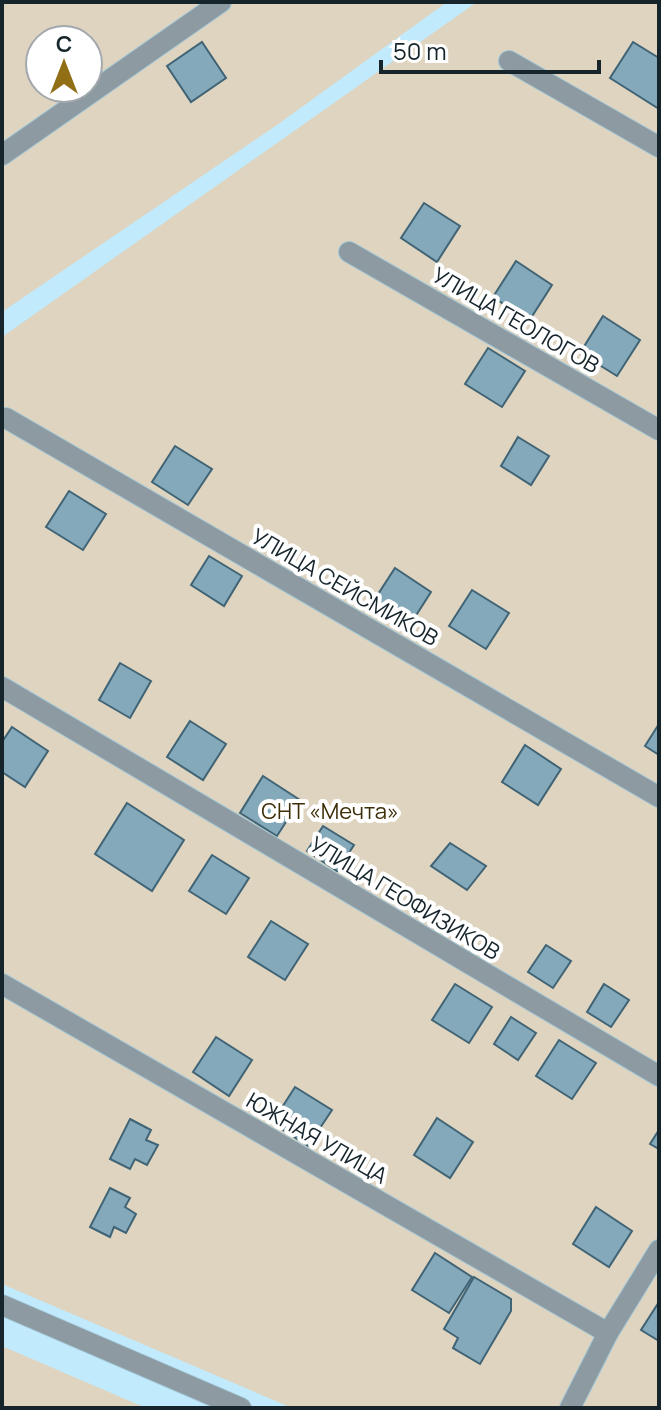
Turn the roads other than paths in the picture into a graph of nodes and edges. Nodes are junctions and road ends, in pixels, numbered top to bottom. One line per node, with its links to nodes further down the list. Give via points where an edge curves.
1 (221, 2): 4 (street)
2 (509, 61): 3 (street)
3 (659, 147)
4 (2, 155)
5 (349, 252): 7 (street, УЛИЦА ГЕОЛОГОВ)
6 (6, 418): 9 (street, УЛИЦА СЕЙСМИКОВ)
7 (659, 430)
8 (2, 687): 11 (street, УЛИЦА ГЕОФИЗИКОВ)
9 (659, 797)
10 (2, 984): 14 (street, ЮЖНАЯ УЛИЦА)
11 (659, 1076)
12 (659, 1250): 14 (street)
13 (2, 1305): 15 (street)
14 (608, 1333): 16 (street)
15 (241, 1408)
16 (570, 1408)

